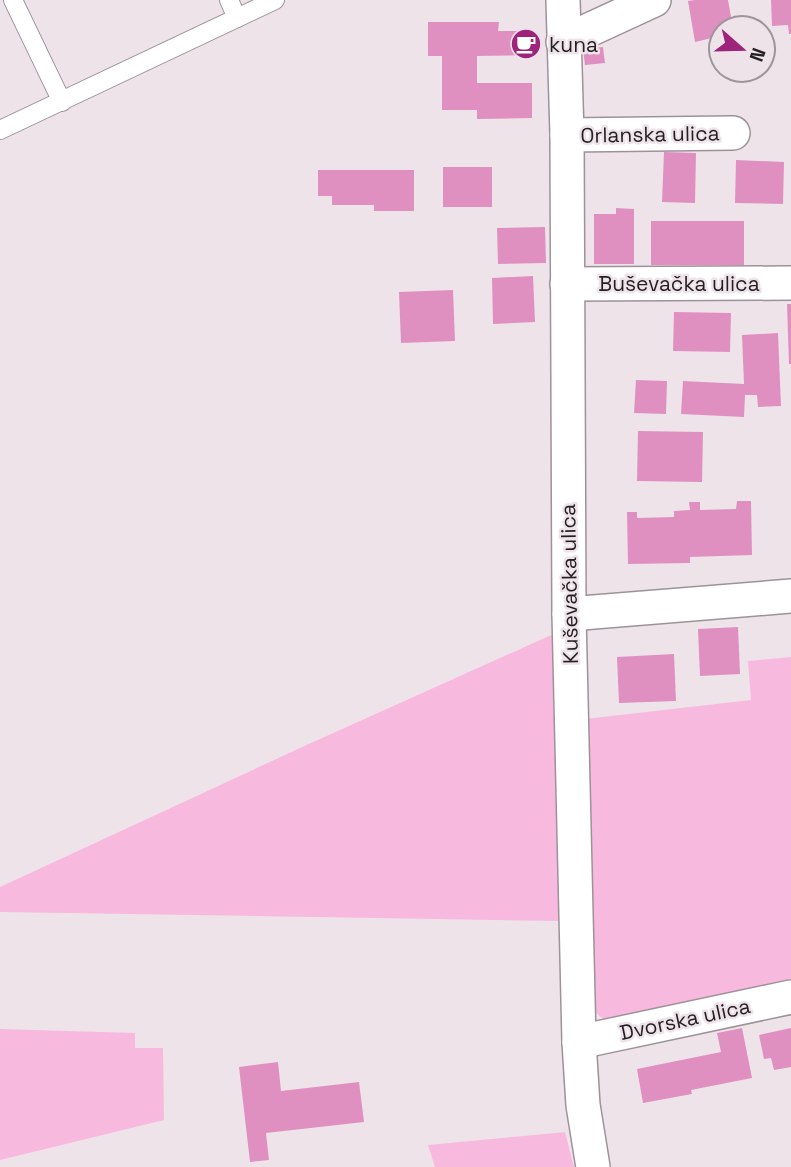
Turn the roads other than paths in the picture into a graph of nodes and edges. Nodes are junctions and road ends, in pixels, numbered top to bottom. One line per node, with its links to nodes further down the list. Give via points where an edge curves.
1 (13, 0): 8 (lane)
2 (229, 0): 6 (lane)
3 (275, 0): 6 (lane)
4 (563, 0): 7 (street, Kuševačka ulica)
5 (654, 0): 7 (street)
6 (237, 18): 8 (lane)
7 (563, 42): 11 (street, Kuševačka ulica)
8 (62, 102): 9 (lane)
9 (0, 130)
10 (733, 133): 11 (street, Orlanska ulica)
11 (566, 135): 13 (street, Kuševačka ulica)
12 (791, 283): 13 (street, Buševačka ulica)
13 (567, 284): 15 (street, Kuševačka ulica)
14 (791, 596): 15 (street)
15 (569, 614): 17 (street, Kuševačka ulica)
16 (791, 997): 17 (street, Dvorska ulica)
17 (579, 1042): 18 (street, Kuševačka ulica)
18 (593, 1167)

